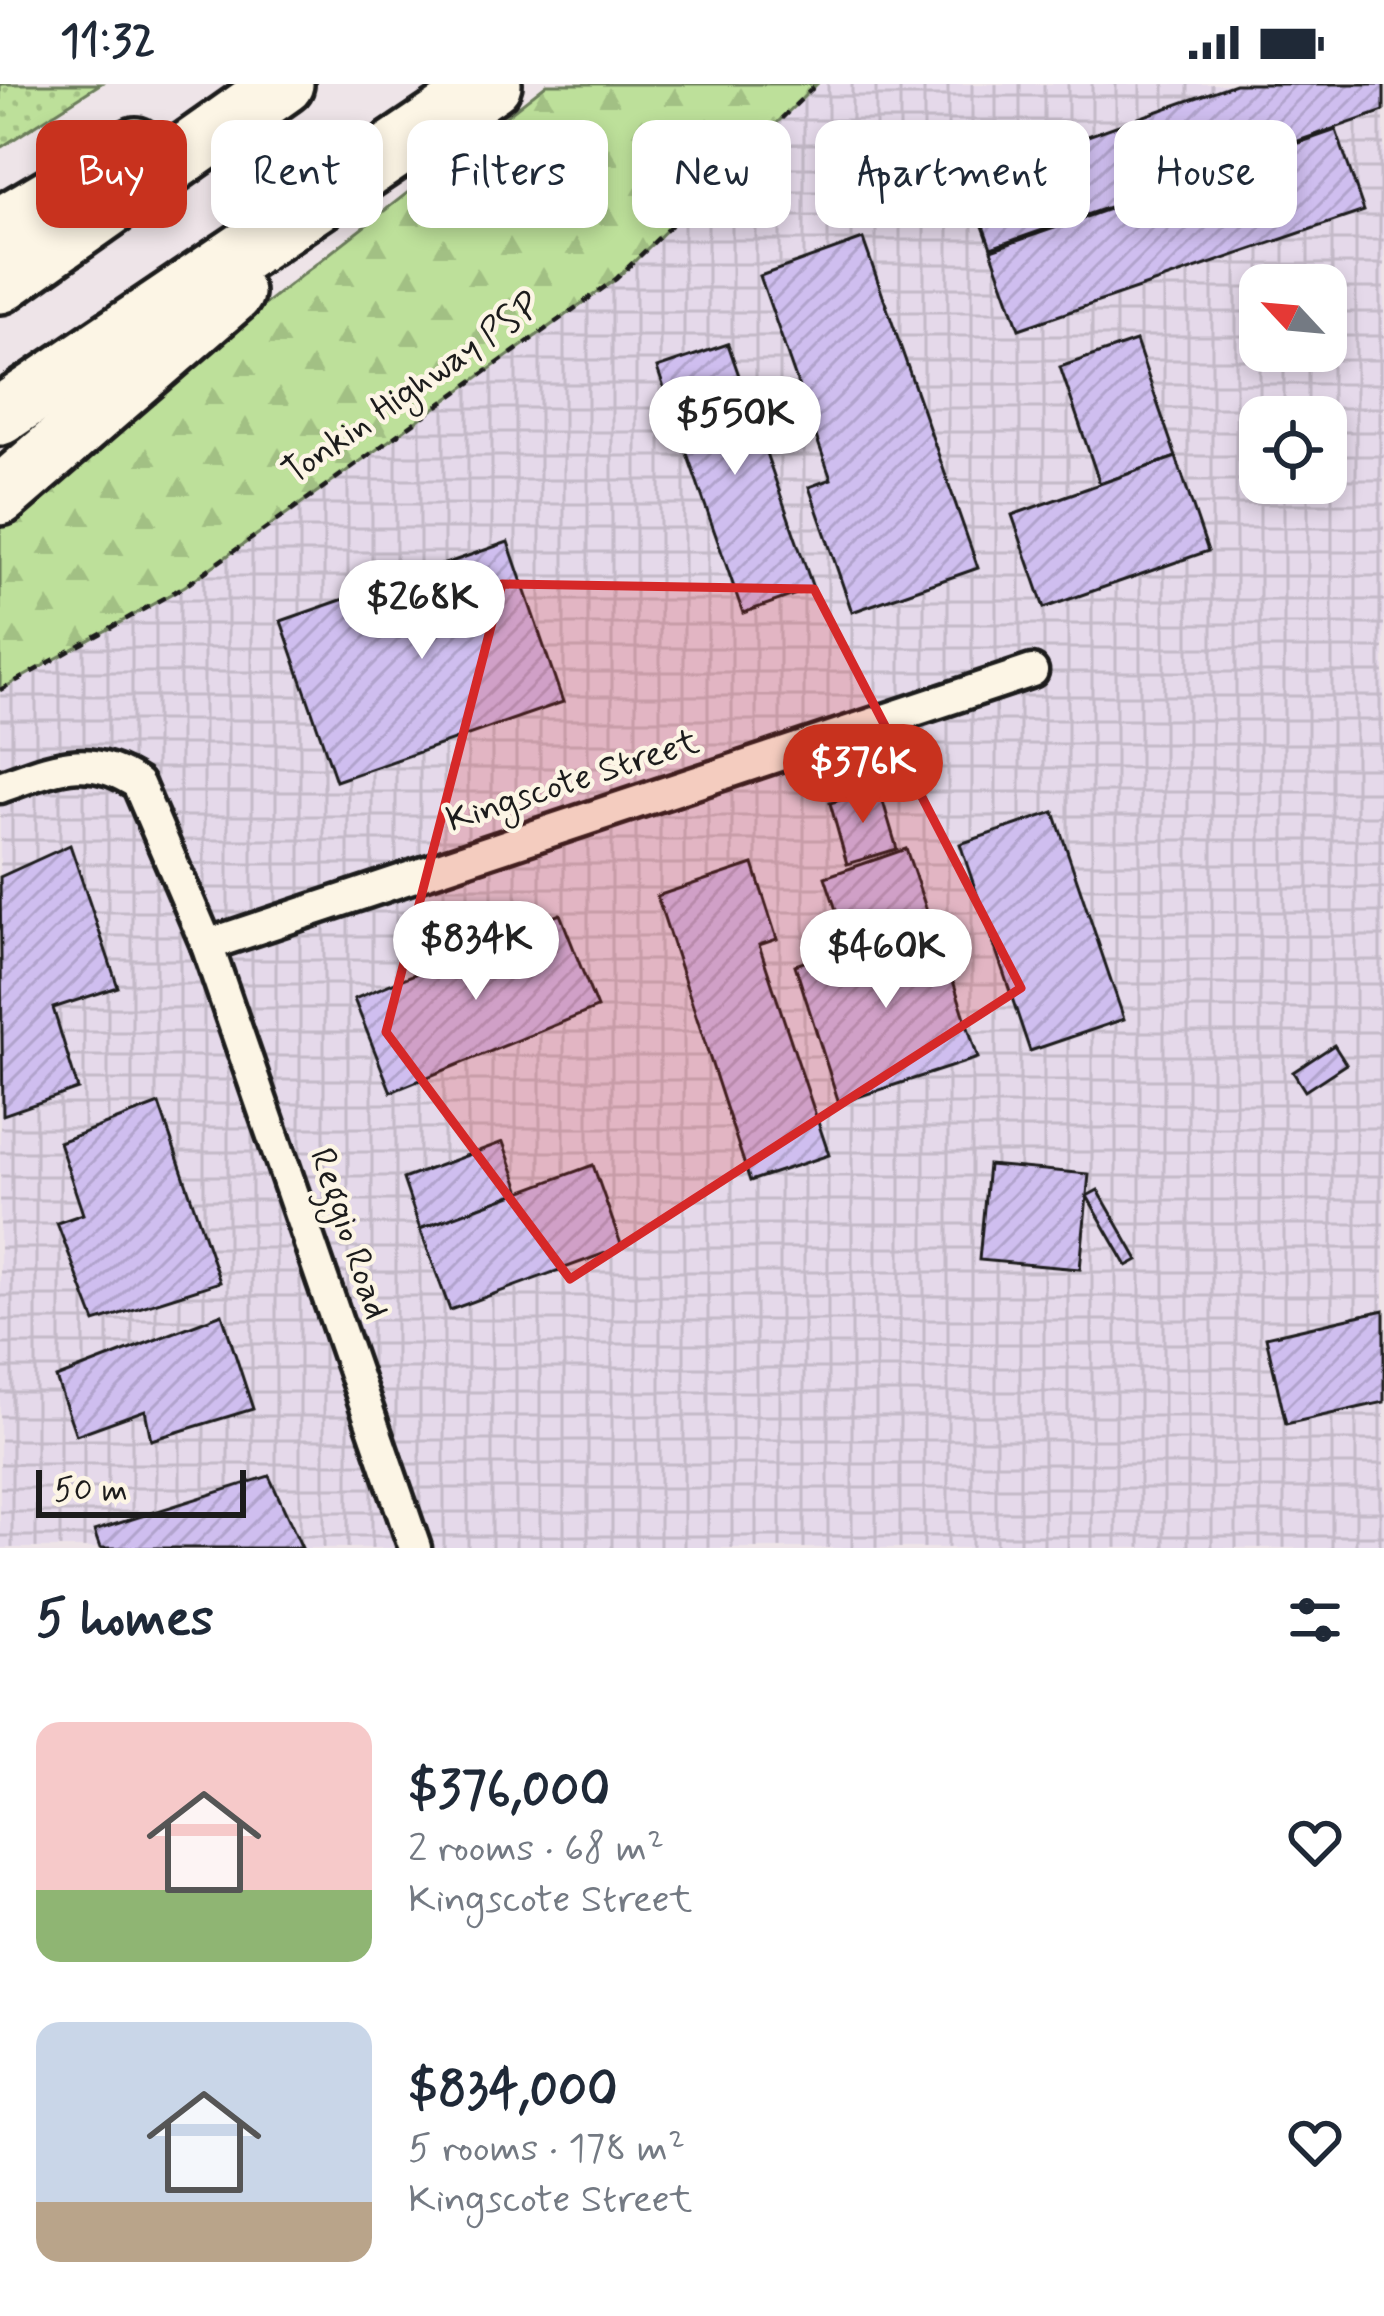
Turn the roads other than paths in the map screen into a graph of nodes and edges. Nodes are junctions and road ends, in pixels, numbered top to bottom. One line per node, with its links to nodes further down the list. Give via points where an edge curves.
1 (245, 84): 5 (highway)
2 (284, 84): 6 (highway)
3 (492, 84): 4 (highway)
4 (404, 145): 7 (highway); 8 (highway)
5 (0, 227)
6 (0, 284)
7 (0, 416)
8 (0, 496)
9 (1031, 671): 11 (street, Kingscote Street)
10 (0, 787): 11 (street, Reggio Road, via 83,763 116,769 138,784)
11 (207, 945): 12 (street, Reggio Road)
12 (415, 1548)

